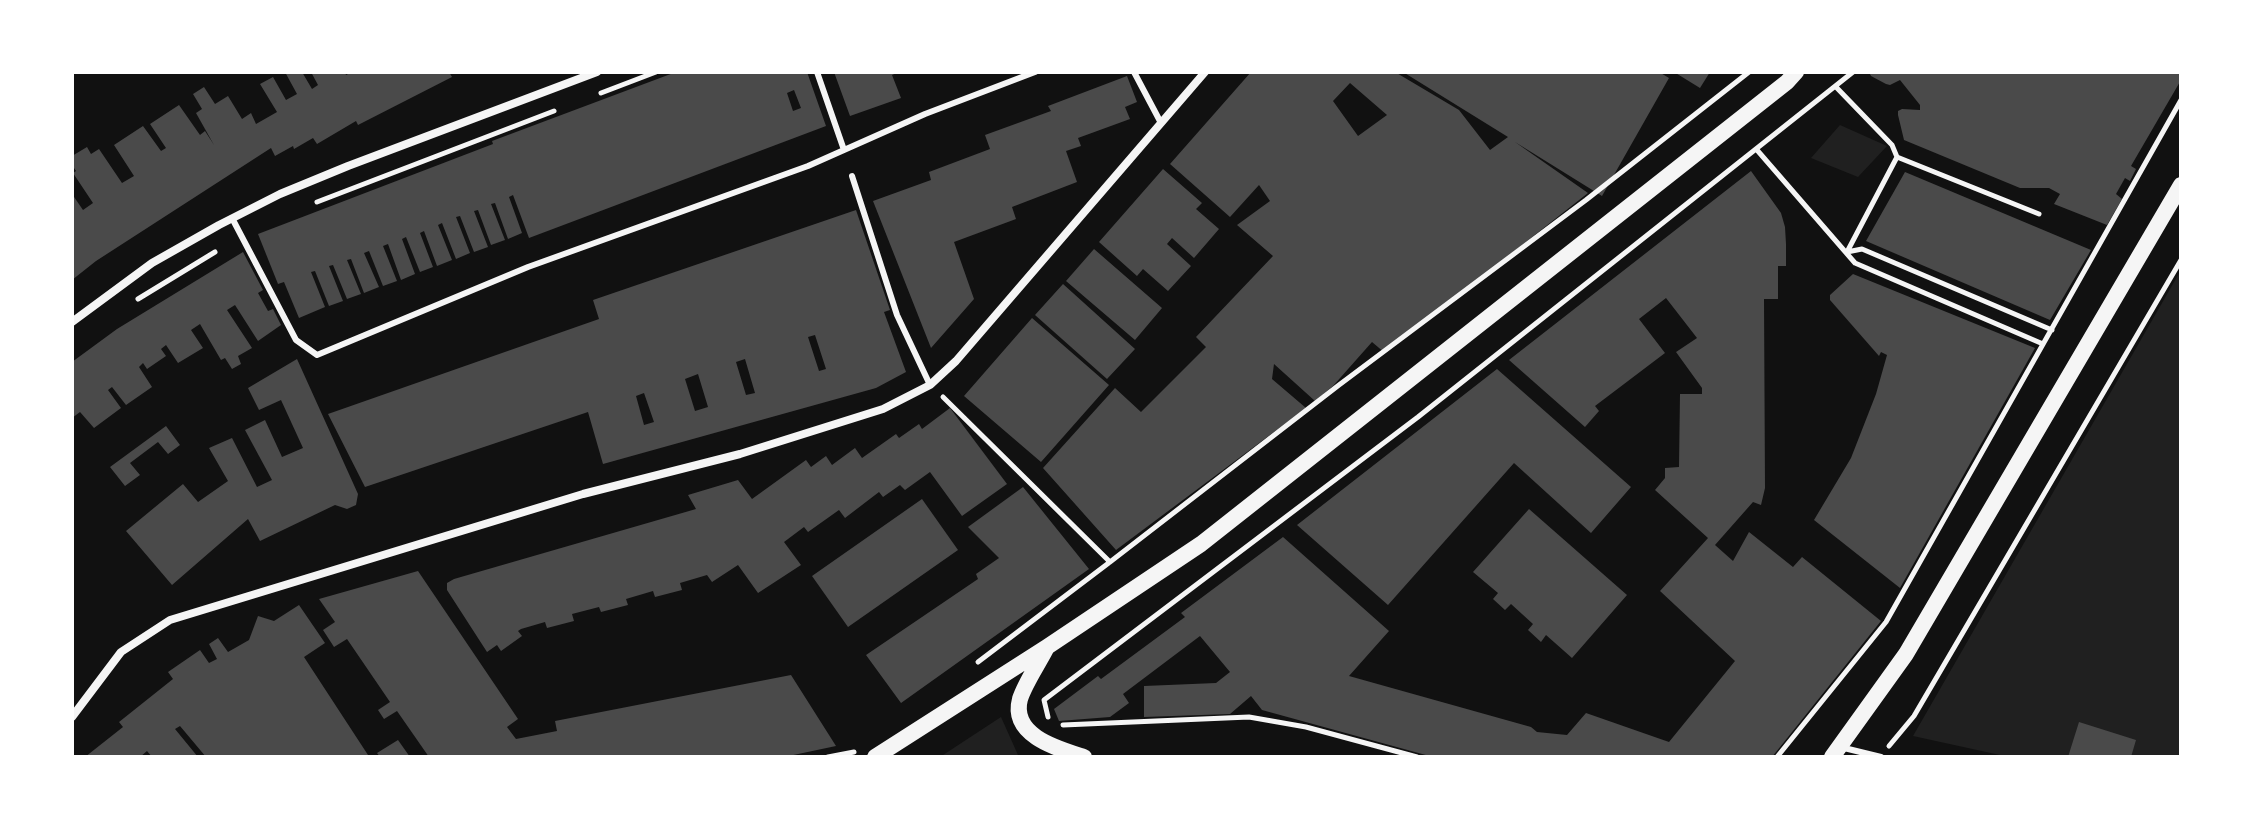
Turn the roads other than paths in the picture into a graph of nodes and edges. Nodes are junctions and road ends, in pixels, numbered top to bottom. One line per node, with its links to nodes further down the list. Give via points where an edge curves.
1 (597, 72): 11 (street, via 348,166)
2 (817, 72): 8 (lane)
3 (1035, 72): 8 (lane)
4 (1134, 72): 7 (lane)
5 (1205, 72): 7 (street)
6 (1796, 72): 14 (main road, via 1201,544)
7 (1161, 123): 13 (street)
8 (844, 150): 11 (lane, via 528,267 317,355 296,340)
9 (852, 176): 13 (lane, via 897,315)
10 (2181, 185): 16 (main road, via 1906,654)
11 (232, 218): 12 (street, via 152,263)
12 (72, 322)
13 (930, 385): 15 (street, via 883,409 754,450 583,494 170,620 121,652)
14 (1047, 647): 17 (main road); 18 (main road, via 1020,700 1020,716 1036,738)
15 (72, 717)
16 (1836, 752): 19 (lane)
17 (875, 757)
18 (1084, 757)
19 (1881, 757)

